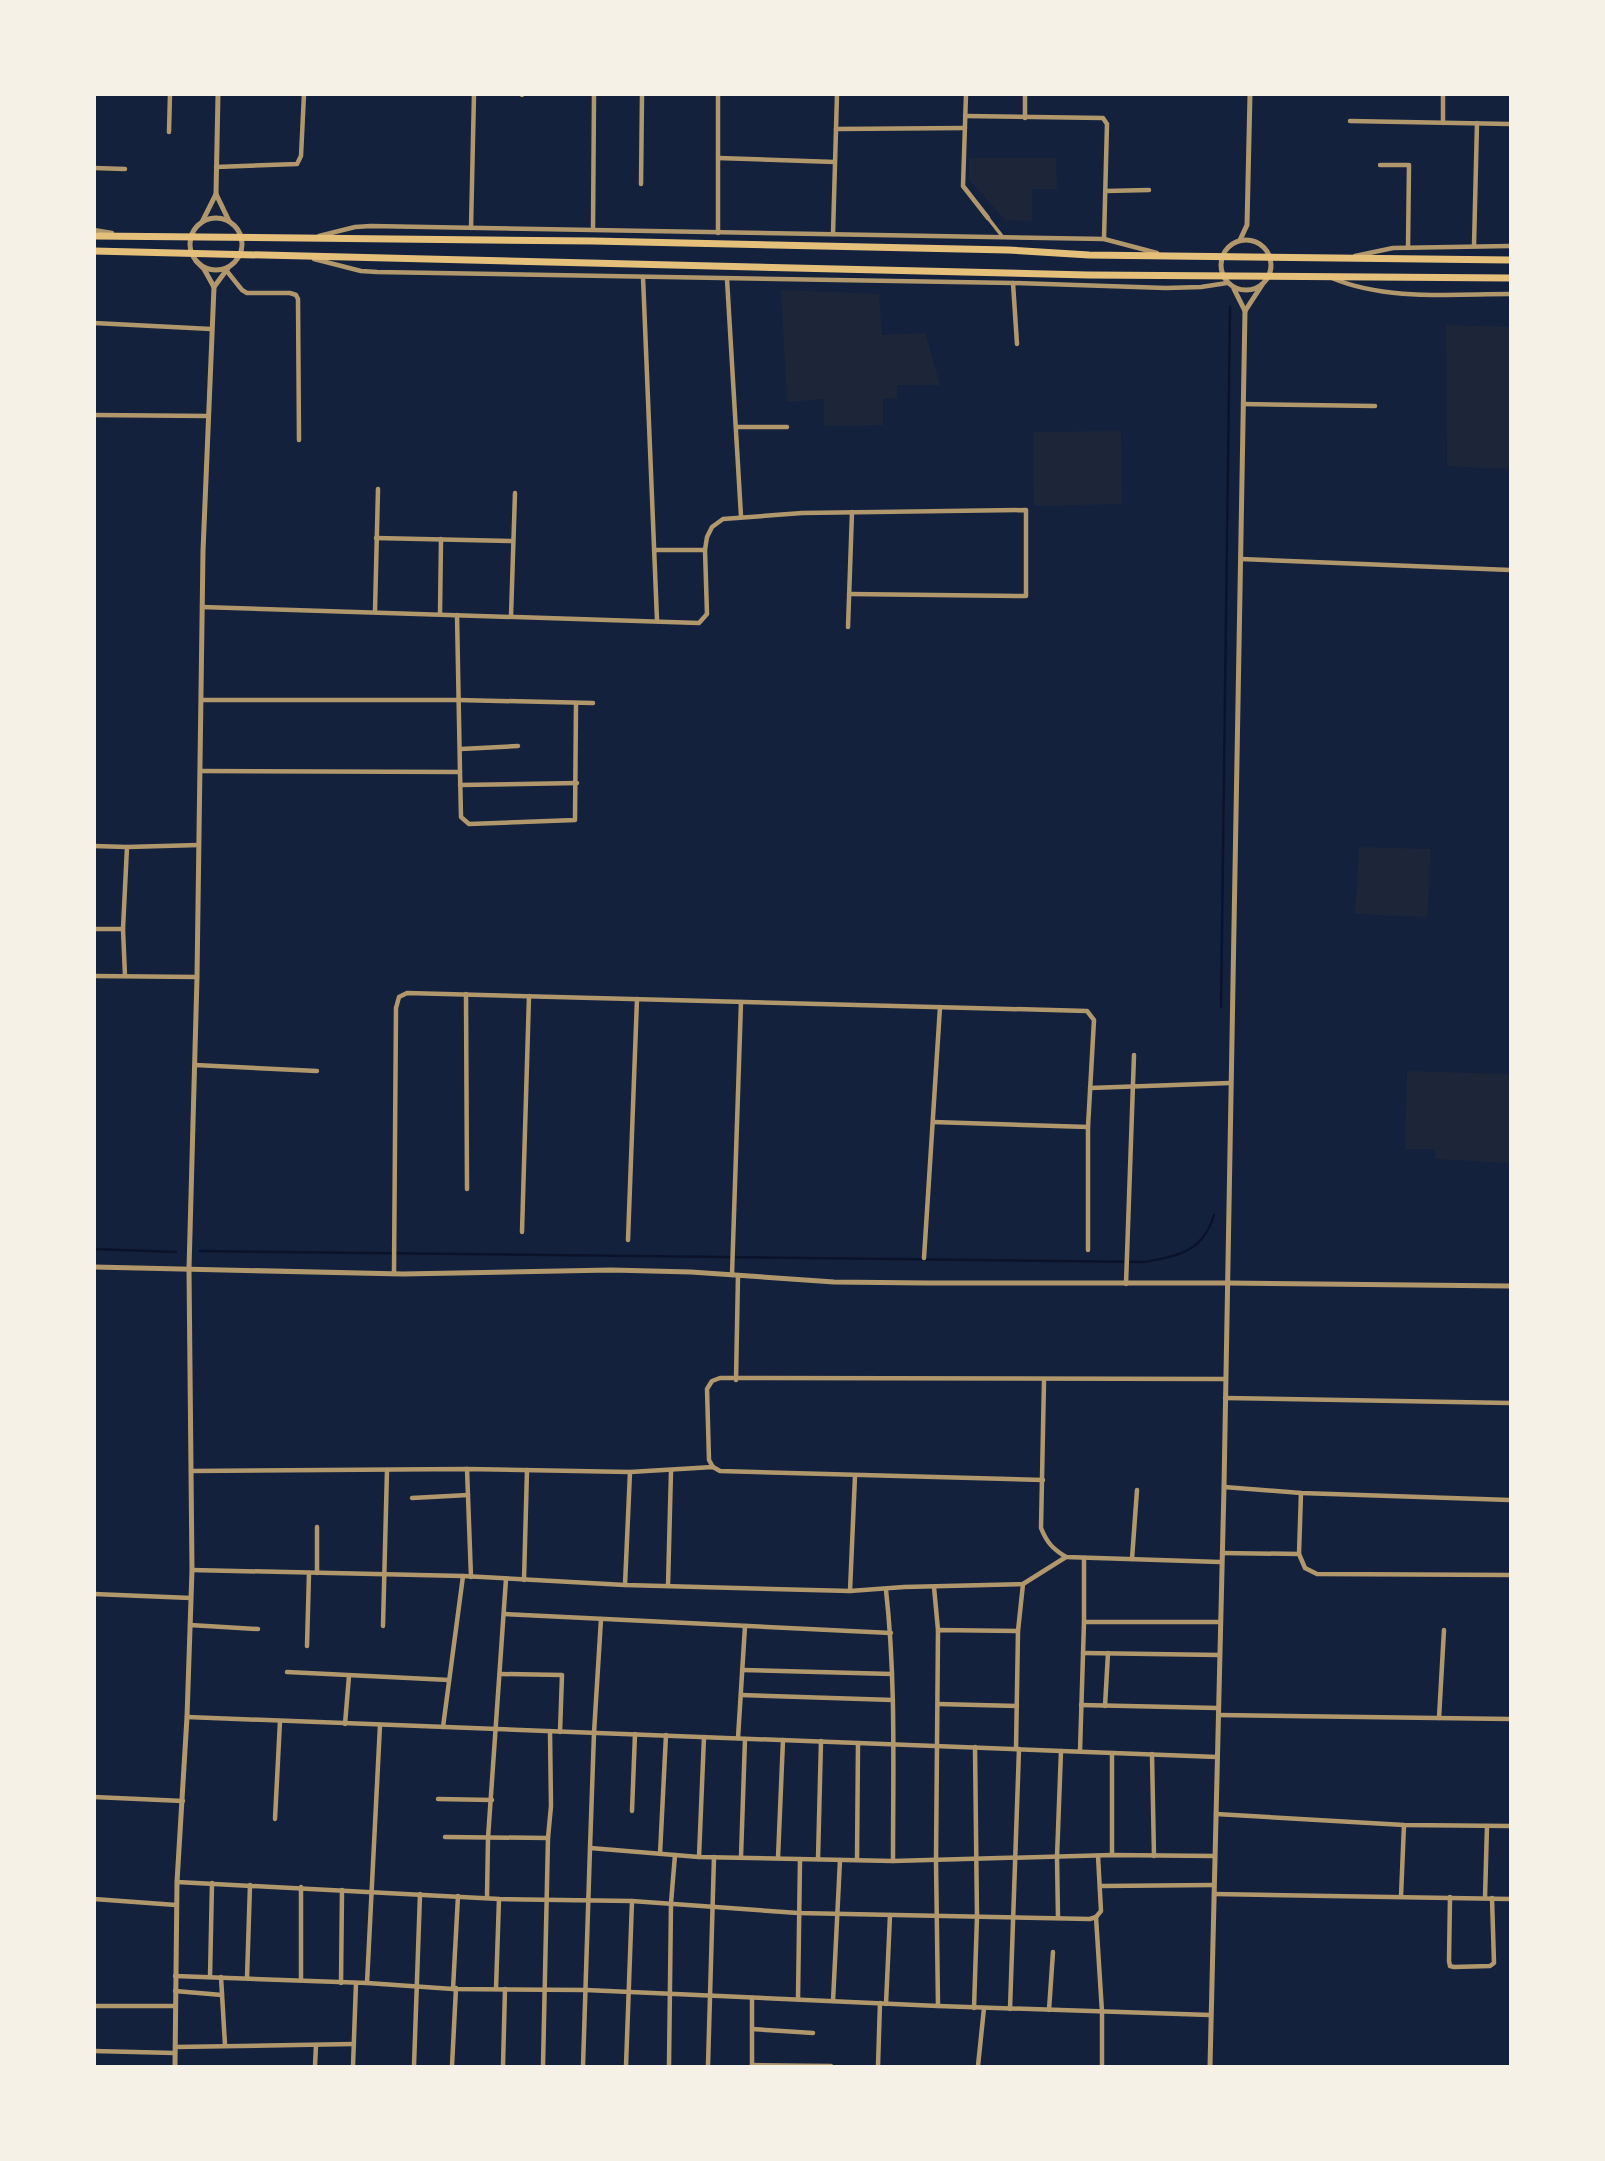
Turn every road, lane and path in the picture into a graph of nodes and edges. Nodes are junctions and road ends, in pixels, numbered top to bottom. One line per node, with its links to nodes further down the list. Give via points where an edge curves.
1 (170, 94): 21 (street)
2 (218, 94): 25 (street)
3 (304, 94): 25 (street, via 297,164)
4 (474, 94): 36 (street)
5 (594, 94): 37 (street)
6 (642, 94): 28 (street)
7 (718, 94): 22 (street)
8 (837, 94): 20 (street)
9 (965, 94): 13 (street)
10 (1025, 94): 14 (street)
11 (1250, 94): 35 (street)
12 (1443, 94): 16 (street)
13 (965, 116): 14 (street); 19 (street)
14 (1025, 118): 30 (street, via 1103,118 1107,124)
15 (1350, 121): 16 (street)
16 (1443, 123): 17 (street)
17 (1477, 123): 18 (street); 50 (street)
18 (1510, 124)
19 (965, 128): 20 (street); 32 (street, via 963,186)
20 (836, 130): 23 (street)
21 (169, 132)
22 (718, 158): 23 (street); 39 (street)
23 (835, 162): 40 (street)
24 (1380, 165): 52 (street, via 1409,165)
25 (216, 167): 31 (street)
26 (94, 168): 27 (street)
27 (125, 169)
28 (641, 184)
29 (1149, 190): 30 (street)
30 (1105, 191): 47 (street)
31 (216, 194): 33 (street); 34 (street)
32 (988, 218): 46 (street)
33 (201, 223): 34 (street, via 216,218); 43 (street)
34 (230, 223): 44 (street)
35 (1247, 225): 48 (street); 49 (street)
36 (471, 228): 37 (street); 45 (street, via 355,227)
37 (593, 229): 39 (street)
38 (94, 230): 42 (street)
39 (718, 233): 40 (street)
40 (832, 234): 46 (street)
41 (94, 236): 42 (highway)
42 (127, 236): 43 (highway)
43 (191, 237): 44 (highway); 59 (street)
44 (240, 237): 45 (highway); 54 (street)
45 (313, 237): 56 (highway)
46 (1003, 238): 47 (street)
47 (1104, 239): 56 (street)
48 (1240, 240): 49 (street); 57 (street)
49 (1255, 242): 58 (street)
50 (1474, 246): 51 (street); 52 (street)
51 (1510, 246)
52 (1408, 248): 60 (street)
53 (94, 251): 59 (highway)
54 (239, 256): 55 (highway); 59 (highway); 62 (street)
55 (307, 256): 65 (street, via 377,272); 68 (highway)
56 (1168, 256): 57 (highway)
57 (1223, 257): 58 (highway); 68 (street)
58 (1269, 257): 60 (highway); 69 (street)
59 (194, 258): 62 (street, via 214,270); 71 (street)
60 (1344, 258): 61 (highway)
61 (1510, 260)
62 (233, 263): 63 (street)
63 (226, 270): 71 (street); 84 (street, via 247,293 290,293 298,299)
64 (1328, 276): 66 (highway); 69 (highway); 73 (street, via 1354,286 1398,292)
65 (643, 277): 67 (street); 92 (street)
66 (1510, 278)
67 (727, 279): 70 (street); 82 (street)
68 (1225, 280): 69 (highway); 70 (street, via 1201,287 1166,288); 72 (street)
69 (1264, 281): 72 (street, via 1249,291); 74 (street)
70 (1013, 283): 77 (street)
71 (214, 287): 76 (street)
72 (1234, 289): 74 (street)
73 (1510, 294)
74 (1245, 311): 78 (street)
75 (94, 323): 76 (street)
76 (211, 330): 81 (street)
77 (1017, 344)
78 (1243, 404): 79 (street); 94 (street)
79 (1375, 406)
80 (94, 415): 81 (street)
81 (208, 416): 97 (street)
82 (736, 427): 83 (street); 88 (street)
83 (787, 428)
84 (299, 440)
85 (378, 489): 89 (street)
86 (515, 493): 91 (street)
87 (852, 512): 88 (street); 96 (street); 96 (street, via 1026,510 1026,596)
88 (741, 516): 93 (street, via 723,519 712,527)
89 (376, 538): 90 (street); 98 (street)
90 (440, 539): 91 (street); 99 (street)
91 (513, 541): 101 (street)
92 (654, 550): 93 (street); 102 (street)
93 (705, 550): 102 (street, via 704,620)
94 (1241, 559): 95 (street); 130 (street)
95 (1510, 570)
96 (849, 594): 103 (street)
97 (202, 607): 98 (street); 104 (street)
98 (375, 611): 99 (street)
99 (440, 614): 100 (street)
100 (457, 615): 101 (street); 105 (street)
101 (511, 616): 102 (street)
102 (657, 620)
103 (848, 627)
104 (202, 700): 105 (street); 110 (street)
105 (458, 700): 106 (street); 109 (street)
106 (576, 703): 107 (street); 112 (street)
107 (593, 703)
108 (518, 746): 109 (street)
109 (460, 748): 111 (street)
110 (200, 772): 111 (street); 114 (street)
111 (460, 772): 113 (street)
112 (577, 783): 113 (street); 113 (street, via 575,820 469,824 461,817)
113 (460, 785)
114 (199, 845): 116 (street); 121 (street)
115 (94, 846): 116 (street)
116 (127, 847): 118 (street)
117 (94, 929): 118 (street)
118 (123, 929): 120 (street)
119 (94, 976): 120 (street)
120 (125, 976): 121 (street)
121 (197, 977): 128 (street)
122 (466, 994): 123 (street); 135 (street); 142 (street, via 407,993 399,997 396,1008)
123 (529, 996): 124 (street); 136 (street)
124 (637, 999): 125 (street); 137 (street)
125 (741, 1002): 126 (street); 143 (street, via 732,1252)
126 (940, 1007): 132 (street, via 1087,1011 1094,1020); 133 (street)
127 (1134, 1055): 131 (street)
128 (195, 1065): 129 (street); 141 (street)
129 (317, 1071)
130 (1230, 1083): 131 (street); 144 (street)
131 (1134, 1086): 132 (street); 145 (street)
132 (1090, 1088): 134 (street)
133 (933, 1122): 134 (street); 139 (street)
134 (1088, 1127): 138 (street)
135 (467, 1189)
136 (522, 1232)
137 (628, 1240)
138 (1088, 1250)
139 (924, 1258)
140 (94, 1267): 141 (street)
141 (189, 1269): 142 (street); 156 (street)
142 (394, 1274): 143 (street, via 611,1270)
143 (735, 1275): 145 (street, via 847,1282); 148 (street)
144 (1226, 1283): 145 (street); 146 (street); 147 (street)
145 (1126, 1284)
146 (1510, 1286)
147 (1225, 1379): 149 (street); 150 (street)
148 (736, 1380): 149 (street); 152 (street, via 720,1378 707,1389)
149 (1044, 1381): 160 (street)
150 (1225, 1398): 151 (street); 161 (street)
151 (1510, 1403)
152 (713, 1467): 157 (street); 159 (street, via 720,1471)
153 (467, 1469): 154 (street); 155 (street); 164 (street)
154 (387, 1470): 156 (street); 177 (street)
155 (527, 1470): 158 (street); 182 (street)
156 (191, 1471): 174 (street)
157 (671, 1471): 158 (street); 185 (street)
158 (630, 1472): 184 (street)
159 (855, 1476): 160 (street); 188 (street)
160 (1043, 1480): 170 (street, via 1041,1528 1048,1543)
161 (1224, 1488): 163 (street); 168 (street)
162 (1137, 1490): 172 (street)
163 (1301, 1493): 166 (street); 169 (street)
164 (468, 1495): 165 (street); 180 (street)
165 (412, 1498)
166 (1510, 1500)
167 (317, 1527): 176 (street)
168 (1221, 1553): 169 (street); 173 (street)
169 (1299, 1554): 178 (street, via 1305,1568 1317,1574)
170 (1066, 1557): 171 (street); 183 (street)
171 (1084, 1558): 172 (street); 193 (street)
172 (1132, 1559): 173 (street)
173 (1220, 1562): 194 (street)
174 (192, 1570): 175 (street); 190 (street)
175 (309, 1573): 176 (street); 203 (street)
176 (317, 1573): 177 (street)
177 (386, 1574): 179 (street); 196 (street)
178 (1510, 1575)
179 (464, 1576): 180 (street); 212 (street)
180 (471, 1577): 181 (street)
181 (506, 1579): 182 (street); 191 (street)
182 (524, 1580): 184 (street)
183 (1023, 1584): 186 (street); 201 (street)
184 (625, 1585): 185 (street)
185 (668, 1586): 188 (street)
186 (934, 1587): 187 (street); 199 (street)
187 (886, 1590): 188 (street); 202 (street)
188 (850, 1591)
189 (94, 1594): 190 (street)
190 (191, 1598): 195 (street)
191 (505, 1614): 192 (street); 209 (street)
192 (601, 1619): 197 (street); 230 (street)
193 (1084, 1622): 194 (street); 204 (street)
194 (1219, 1622): 206 (street)
195 (190, 1625): 198 (street); 220 (street)
196 (383, 1626)
197 (745, 1626): 202 (street); 207 (street)
198 (258, 1629)
199 (937, 1630): 201 (street); 215 (street)
200 (1444, 1630): 221 (street)
201 (1018, 1631): 217 (street)
202 (891, 1633): 210 (street)
203 (307, 1646)
204 (1083, 1653): 205 (street); 216 (street)
205 (1108, 1653): 206 (street); 218 (street)
206 (1219, 1655): 219 (street)
207 (742, 1670): 210 (street); 213 (street)
208 (287, 1672): 211 (street)
209 (501, 1674): 227 (street); 229 (street, via 562,1675)
210 (892, 1674): 214 (street)
211 (349, 1676): 212 (street); 224 (street)
212 (449, 1680): 226 (street)
213 (741, 1695): 214 (street); 234 (street)
214 (893, 1700): 238 (street)
215 (938, 1704): 217 (street); 239 (street)
216 (1082, 1705): 218 (street); 243 (street)
217 (1017, 1706): 241 (street)
218 (1105, 1706): 219 (street)
219 (1217, 1711): 221 (street); 246 (street)
220 (187, 1717): 223 (street); 250 (street)
221 (1439, 1718): 222 (street)
222 (1510, 1719)
223 (280, 1721): 224 (street); 253 (street)
224 (345, 1724): 225 (street)
225 (380, 1725): 226 (street); 287 (street)
226 (443, 1727): 227 (street)
227 (496, 1729): 228 (street); 249 (street)
228 (551, 1731): 229 (street); 259 (street)
229 (561, 1732): 230 (street)
230 (594, 1732): 231 (street); 260 (street)
231 (635, 1734): 232 (street); 251 (street)
232 (666, 1735): 233 (street); 261 (street)
233 (704, 1737): 234 (street); 267 (street)
234 (741, 1738): 235 (street); 269 (street)
235 (783, 1740): 236 (street); 271 (street)
236 (821, 1741): 237 (street); 273 (street)
237 (858, 1743): 238 (street); 276 (street)
238 (893, 1745): 239 (street); 278 (street)
239 (938, 1746): 240 (street); 279 (street)
240 (975, 1747): 241 (street); 277 (street)
241 (1018, 1749): 242 (street); 274 (street)
242 (1060, 1751): 243 (street); 270 (street)
243 (1080, 1751): 244 (street)
244 (1112, 1753): 245 (street); 263 (street)
245 (1152, 1754): 246 (street); 265 (street)
246 (1217, 1757): 252 (street)
247 (94, 1797): 250 (street)
248 (438, 1798): 249 (street)
249 (492, 1800): 258 (street)
250 (183, 1801): 280 (street)
251 (632, 1811)
252 (1216, 1815): 254 (street); 266 (street)
253 (275, 1819)
254 (1404, 1825): 255 (street); 292 (street)
255 (1487, 1826): 256 (street); 294 (street)
256 (1510, 1826)
257 (444, 1837): 258 (street)
258 (488, 1838): 259 (street); 291 (street)
259 (548, 1838): 299 (street)
260 (590, 1848): 261 (street); 300 (street)
261 (660, 1854): 262 (street)
262 (675, 1855): 267 (street); 302 (street)
263 (1112, 1855): 264 (street); 265 (street)
264 (1098, 1856): 270 (street); 284 (street)
265 (1154, 1856): 266 (street)
266 (1214, 1856): 283 (street)
267 (699, 1857): 268 (street)
268 (714, 1857): 269 (street); 304 (street)
269 (741, 1857): 271 (street)
270 (1057, 1857): 274 (street); 312 (street)
271 (778, 1858): 272 (street)
272 (800, 1859): 273 (street); 305 (street)
273 (818, 1859): 275 (street)
274 (1015, 1859): 277 (street); 311 (street)
275 (840, 1860): 276 (street); 306 (street)
276 (857, 1860): 278 (street)
277 (975, 1860): 279 (street); 309 (street)
278 (893, 1861): 279 (street)
279 (936, 1861): 308 (street)
280 (177, 1882): 281 (street); 303 (street)
281 (212, 1883): 282 (street); 315 (street)
282 (250, 1885): 285 (street); 317 (street)
283 (1214, 1885): 284 (street); 289 (street)
284 (1101, 1886): 310 (street, via 1101,1911)
285 (301, 1887): 286 (street); 318 (street)
286 (342, 1890): 287 (street); 319 (street)
287 (373, 1891): 288 (street); 321 (street)
288 (420, 1894): 290 (street); 322 (street)
289 (1214, 1895): 292 (street); 345 (street)
290 (458, 1896): 291 (street); 323 (street)
291 (487, 1896): 297 (street)
292 (1401, 1896): 293 (street)
293 (1450, 1897): 294 (street); 295 (street, via 1449,1961 1454,1967 1494,1963)
294 (1485, 1898): 295 (street)
295 (1492, 1898): 298 (street)
296 (94, 1899): 303 (street)
297 (499, 1899): 299 (street); 324 (street)
298 (1510, 1899)
299 (547, 1900): 300 (street); 326 (street)
300 (588, 1901): 301 (street); 327 (street)
301 (632, 1901): 302 (street); 329 (street)
302 (671, 1903): 304 (street); 330 (street)
303 (177, 1905): 314 (street)
304 (713, 1908): 305 (street); 332 (street)
305 (798, 1913): 306 (street); 334 (street)
306 (836, 1914): 307 (street); 335 (street)
307 (890, 1915): 308 (street); 336 (street)
308 (937, 1916): 309 (street); 339 (street)
309 (977, 1917): 311 (street); 340 (street)
310 (1096, 1917): 312 (street); 344 (street)
311 (1014, 1918): 312 (street); 342 (street)
312 (1058, 1918)
313 (1053, 1952): 343 (street)
314 (175, 1976): 315 (street); 328 (street)
315 (210, 1977): 316 (street)
316 (221, 1978): 317 (street); 331 (street)
317 (247, 1978): 318 (street)
318 (301, 1980): 319 (street)
319 (341, 1983): 320 (street)
320 (356, 1983): 321 (street); 348 (street)
321 (367, 1983): 322 (street)
322 (417, 1986): 323 (street); 358 (street)
323 (455, 1989): 324 (street); 359 (street)
324 (496, 1989): 325 (street)
325 (505, 1989): 326 (street); 360 (street)
326 (545, 1990): 327 (street); 361 (street)
327 (586, 1990): 329 (street); 362 (street)
328 (175, 1991): 331 (street); 338 (street)
329 (629, 1993): 330 (street); 363 (street)
330 (669, 1994): 332 (street); 364 (street)
331 (222, 1995): 349 (street)
332 (709, 1997): 333 (street); 365 (street)
333 (751, 1998): 334 (street); 346 (street)
334 (797, 1999): 335 (street)
335 (833, 2001): 336 (street)
336 (883, 2003): 339 (street); 366 (street)
337 (94, 2006): 338 (street)
338 (175, 2006): 351 (street)
339 (938, 2006): 340 (street)
340 (974, 2007): 341 (street)
341 (984, 2008): 342 (street); 367 (street)
342 (1010, 2009): 343 (street)
343 (1049, 2010): 344 (street)
344 (1102, 2012): 345 (street); 368 (street)
345 (1210, 2015): 369 (street)
346 (752, 2029): 347 (street); 353 (street)
347 (813, 2034)
348 (353, 2044): 350 (street); 357 (street)
349 (225, 2045): 350 (street); 351 (street)
350 (316, 2045): 356 (street)
351 (175, 2050): 352 (street); 355 (street)
352 (94, 2051)
353 (752, 2066): 354 (street)
354 (831, 2066)
355 (175, 2067)
356 (315, 2067)
357 (353, 2067)
358 (414, 2067)
359 (452, 2067)
360 (503, 2067)
361 (543, 2067)
362 (583, 2067)
363 (626, 2067)
364 (669, 2067)
365 (708, 2067)
366 (878, 2067)
367 (978, 2067)
368 (1102, 2067)
369 (1210, 2067)

